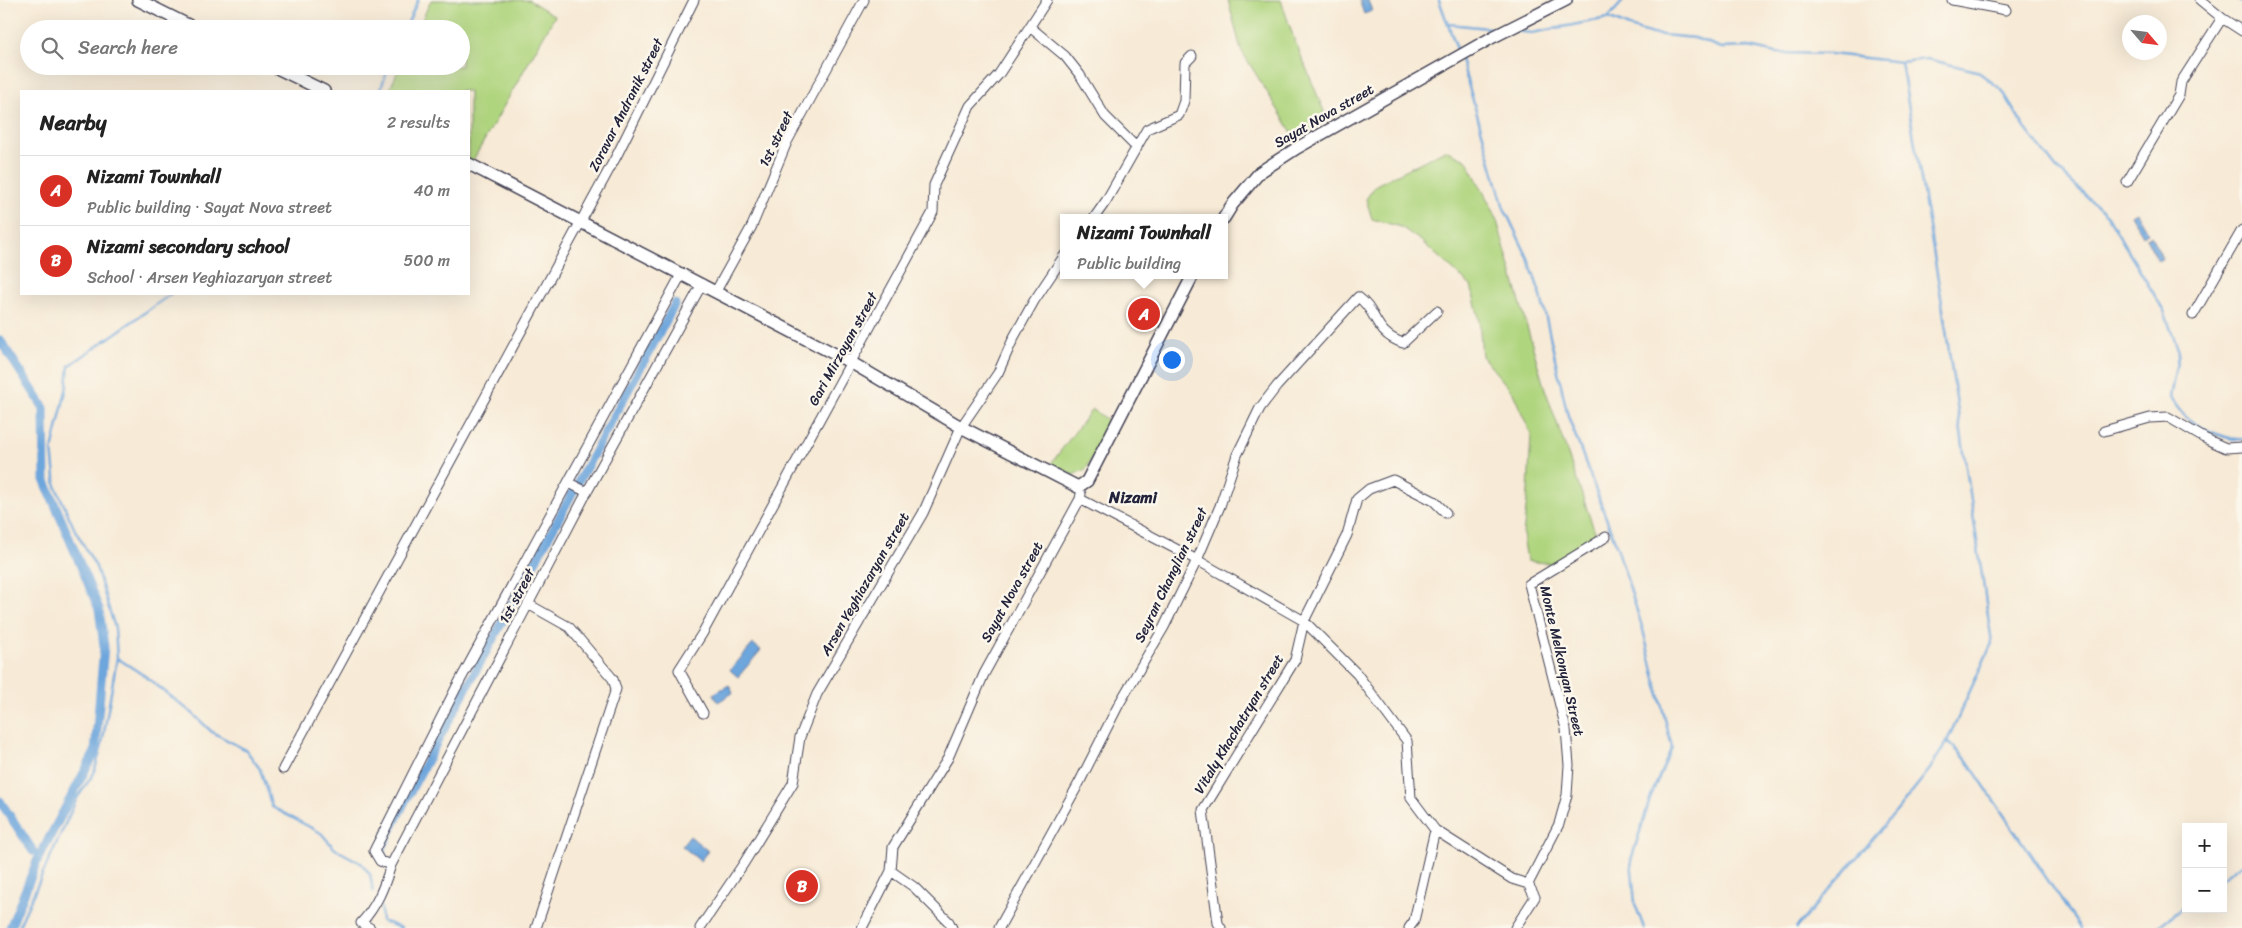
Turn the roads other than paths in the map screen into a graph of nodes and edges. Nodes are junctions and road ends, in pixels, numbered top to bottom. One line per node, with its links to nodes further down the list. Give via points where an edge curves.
1 (138, 0): 10 (main road)
2 (694, 0): 21 (street, Zoravar Andranik street, via 618,155)
3 (864, 0): 27 (street, 1st street, via 787,142 752,226)
4 (1047, 0): 11 (street, Gari Mirzoyan street)
5 (1566, 0): 20 (main road, Sayat Nova street, via 1468,50 1297,148 1260,172)
6 (1952, 0): 8 (street)
7 (2200, 0): 9 (street)
8 (2006, 10)
9 (2222, 18): 12 (street); 18 (street, via 2181,82 2179,96)
10 (178, 20)
11 (1030, 28): 16 (street, via 1065,56 1105,116); 30 (street, Gari Mirzoyan street, via 999,74 970,106 934,185 933,212)
12 (2242, 31)
13 (1192, 56): 16 (street, via 1185,63 1184,101 1180,115 1147,129)
14 (291, 75): 15 (main road)
15 (322, 90)
16 (1136, 148): 19 (street)
17 (470, 165): 21 (main road)
18 (2127, 182)
19 (1097, 214)
20 (1226, 214)
21 (581, 222): 24 (main road); 43 (street, Zoravar Andranik street)
22 (2242, 230): 29 (street)
23 (1060, 262): 31 (street, Arsen Yeghiazaryan street, via 1034,301 998,373)
24 (682, 273): 26 (main road); 34 (street)
25 (1191, 279): 36 (main road, Sayat Nova street)
26 (702, 284): 27 (main road); 35 (street, 1st street)
27 (716, 291): 30 (main road)
28 (1438, 311): 39 (street, Seyran Changlian street, via 1403,343 1390,339 1365,302 1358,297 1260,408 1237,455)
29 (2193, 315)
30 (852, 362): 31 (main road); 42 (street, Gari Mirzoyan street, via 679,670)
31 (961, 427): 36 (main road); 50 (street, Arsen Yeghiazaryan street, via 923,513 817,694 800,736 793,783)
32 (2104, 431): 33 (street, via 2150,418 2168,417 2226,448)
33 (2242, 447)
34 (569, 483): 35 (street); 45 (street, via 456,688 374,851 380,861)
35 (587, 492): 40 (street, 1st street)
36 (1079, 493): 39 (street); 46 (street, Sayat Nova street, via 984,674 948,758 893,847)
37 (1446, 513): 41 (street, Vitaly Khachatryan street, via 1434,501 1393,480 1369,489 1357,499 1347,535)
38 (1606, 537): 47 (street, Monte Melkonyan Street, via 1529,584 1566,729 1569,766 1567,795 1559,824)
39 (1197, 560): 41 (street); 53 (street, Seyran Changlian street, via 1164,627)
40 (528, 604): 45 (street, 1st street); 49 (street, via 569,627 613,678 616,689)
41 (1304, 621): 44 (street, via 1357,674 1407,741 1411,798); 54 (street, Vitaly Khachatryan street, via 1295,660 1204,810)
42 (703, 713)
43 (283, 769)
44 (1435, 830): 47 (street, via 1512,879); 55 (street, via 1414,921)
45 (391, 865): 48 (street, 1st street, via 383,893 361,923)
46 (891, 871): 51 (street, Sayat Nova street); 52 (street, via 914,886)
47 (1528, 884): 56 (street, via 1535,897)
48 (370, 928)
49 (536, 928)
50 (700, 928)
51 (862, 928)
52 (952, 928)
53 (999, 928)
54 (1221, 928)
55 (1409, 928)
56 (1515, 928)

